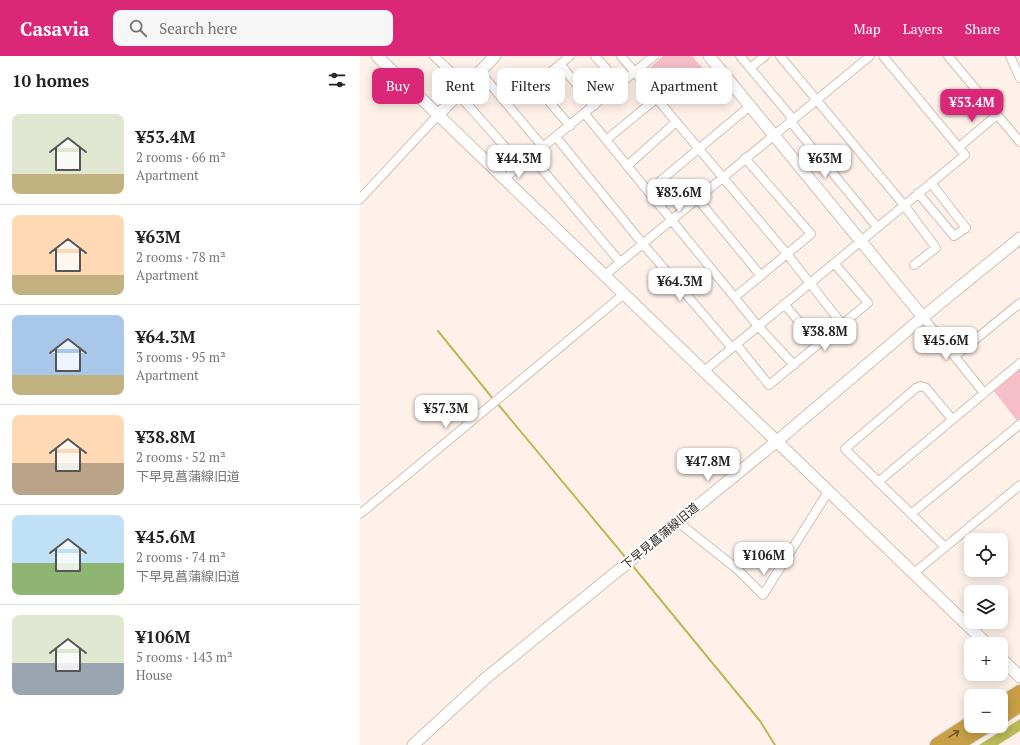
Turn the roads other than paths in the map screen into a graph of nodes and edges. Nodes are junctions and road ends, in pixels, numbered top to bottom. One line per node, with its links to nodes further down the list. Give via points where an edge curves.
1 (377, 56): 33 (street)
2 (434, 56): 17 (street)
3 (495, 56): 18 (street)
4 (570, 56): 16 (street)
5 (595, 56): 19 (street)
6 (622, 56): 21 (street)
7 (654, 56): 21 (street)
8 (709, 56): 32 (street)
9 (740, 56): 20 (street)
10 (766, 56): 20 (street)
11 (780, 56): 25 (street)
12 (870, 56): 25 (street)
13 (883, 56): 44 (street)
14 (948, 56): 35 (street)
15 (1010, 56): 23 (street)
16 (560, 64): 31 (street); 38 (street, via 535,85)
17 (447, 68)
18 (484, 68)
19 (606, 68)
20 (750, 68): 36 (street)
21 (635, 72): 22 (street)
22 (628, 78)
23 (1020, 78)
24 (489, 83): 43 (street)
25 (817, 100): 36 (street); 57 (street)
26 (448, 104): 33 (street)
27 (467, 104): 48 (street)
28 (596, 104): 31 (street)
29 (650, 104): 41 (street)
30 (662, 104): 37 (street)
31 (594, 106): 34 (street)
32 (750, 106): 39 (street); 45 (street)
33 (439, 114): 50 (street); 56 (street)
34 (585, 114): 38 (street); 41 (street)
35 (998, 115): 42 (street); 44 (street)
36 (791, 120): 39 (street); 59 (street)
37 (676, 122): 45 (street); 49 (street)
38 (570, 126): 40 (street)
39 (774, 135): 47 (street); 61 (street)
40 (556, 137): 43 (street); 62 (street)
41 (606, 140): 49 (street)
42 (1020, 142)
43 (543, 147): 46 (street)
44 (959, 147): 52 (street, via 965,155)
45 (698, 149): 51 (street); 53 (street)
46 (531, 156): 48 (street); 64 (street)
47 (745, 158): 51 (street); 63 (street, via 811,234)
48 (521, 165): 50 (street)
49 (627, 166): 53 (street)
50 (505, 178): 67 (street)
51 (722, 178): 55 (street); 63 (street)
52 (931, 183): 54 (street); 54 (street, via 966,228 954,236)
53 (648, 191): 58 (street)
54 (918, 193): 57 (street)
55 (698, 198): 58 (street); 68 (street)
56 (360, 199)
57 (904, 205): 59 (street); 66 (street, via 936,248)
58 (671, 220): 62 (street); 71 (street)
59 (877, 227): 61 (street)
60 (1020, 238): 74 (street, 下早見菖蒲線旧道)
61 (861, 240): 65 (street); 74 (street)
62 (642, 244): 64 (street); 78 (street)
63 (787, 254): 68 (street); 69 (street)
64 (620, 262): 67 (street)
65 (834, 263): 69 (street); 75 (street, via 868,303)
66 (914, 265)
67 (605, 275): 70 (street)
68 (761, 276): 71 (street)
69 (810, 283): 73 (street); 75 (street)
70 (624, 294): 82 (street); 91 (street)
71 (735, 297): 76 (street)
72 (1020, 303): 79 (street)
73 (784, 304): 76 (street); 77 (street)
74 (923, 317): 79 (street); 87 (street, 下早見菖蒲線旧道)
75 (842, 324): 77 (street)
76 (758, 326): 78 (street); 81 (street)
77 (818, 344): 81 (street)
78 (734, 346): 81 (street, via 769,385); 82 (street)
79 (955, 356): 83 (street)
80 (1020, 363): 83 (street)
81 (794, 365)
82 (704, 371): 87 (street)
83 (984, 393): 84 (street)
84 (952, 419): 88 (street); 88 (street, via 926,388 916,388 845,449)
85 (1017, 426): 86 (street); 92 (street)
86 (1020, 436)
87 (776, 442): 90 (street); 93 (street, 下早見菖蒲線旧道)
88 (878, 482): 92 (street)
89 (1020, 485): 94 (street)
90 (828, 492): 93 (street, via 763,596 737,569); 95 (street)
91 (360, 514)
92 (911, 514): 94 (street)
93 (678, 522): 105 (street, 下早見菖蒲線旧道, via 486,678)
94 (945, 547): 95 (street)
95 (914, 573): 96 (street)
96 (980, 637)
97 (1008, 665): 98 (street)
98 (1020, 677)
99 (1020, 692): 100 (highway)
100 (1008, 700)
101 (1020, 705): 102 (highway)
102 (1008, 713)
103 (964, 728): 106 (highway, one-way to 103)
104 (975, 733): 107 (highway)
105 (413, 745)
106 (937, 745)
107 (956, 745)

